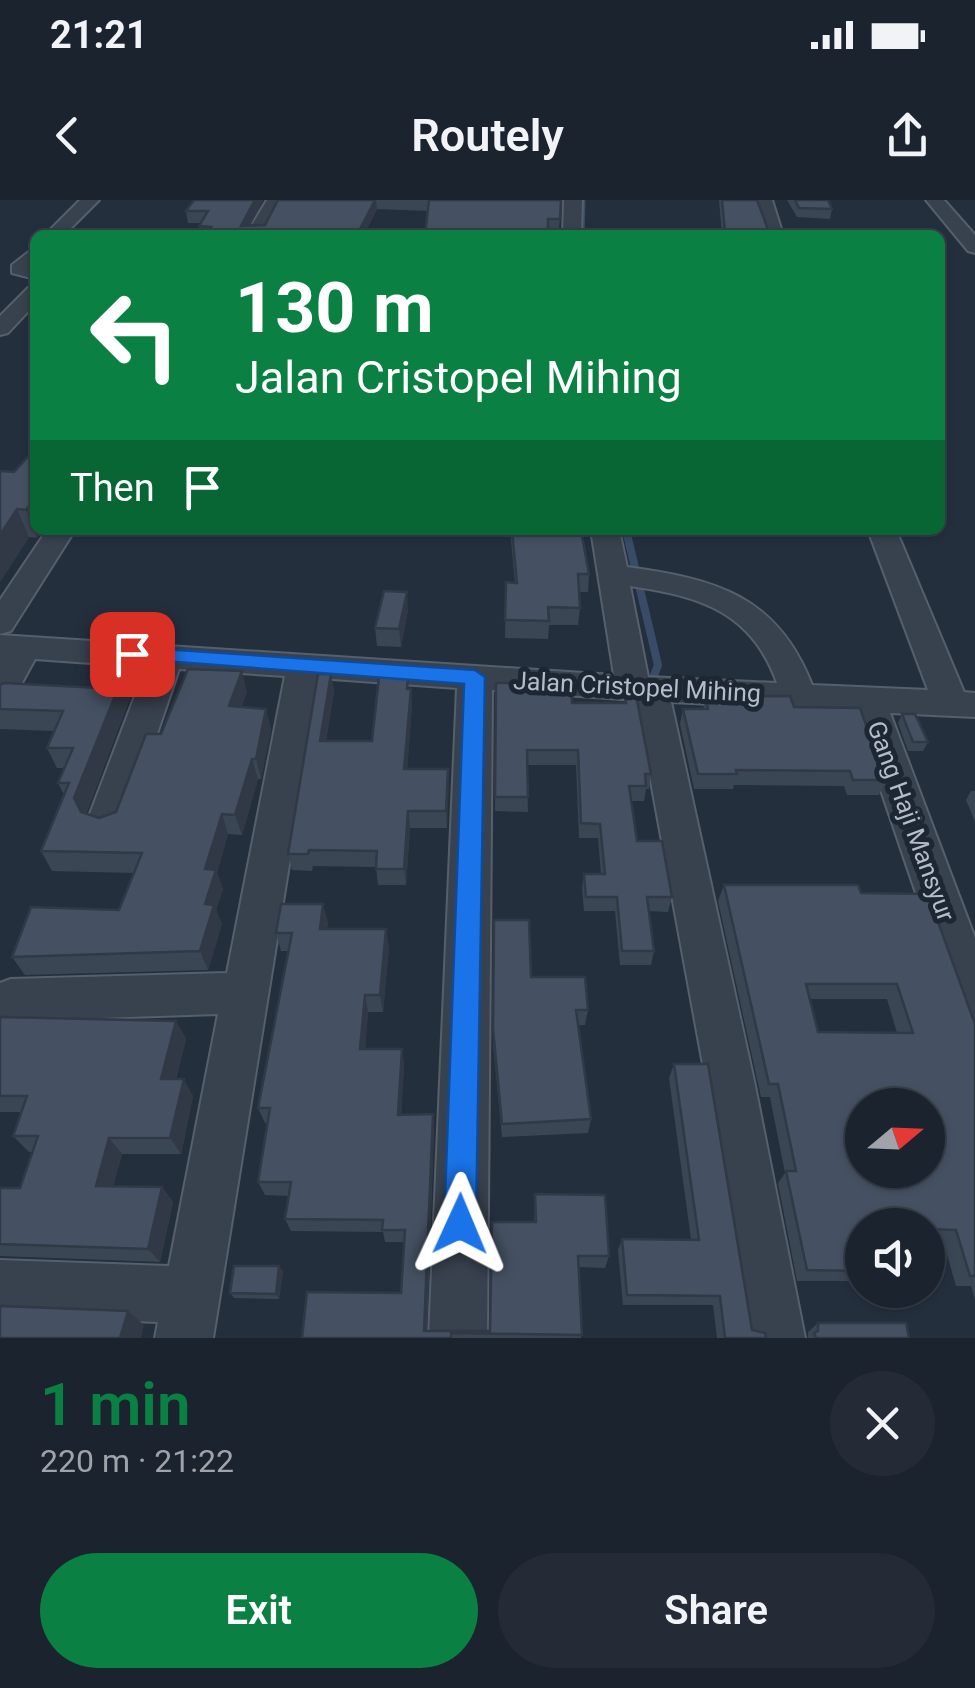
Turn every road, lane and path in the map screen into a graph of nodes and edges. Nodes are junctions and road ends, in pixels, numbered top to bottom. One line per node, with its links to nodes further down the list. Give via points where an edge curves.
1 (90, 200): 6 (street)
2 (276, 200): 7 (street)
3 (573, 200): 8 (street)
4 (763, 200): 9 (street)
5 (935, 200): 10 (street)
6 (59, 230)
7 (259, 230)
8 (572, 230)
9 (772, 230)
10 (975, 248)
11 (30, 258): 12 (street, via 19,269)
12 (30, 272)
13 (30, 298): 14 (street)
14 (0, 332): 15 (street)
15 (27, 336)
16 (59, 535): 20 (street)
17 (606, 535): 19 (street)
18 (884, 535): 28 (street)
19 (612, 574): 24 (street); 26 (street, via 681,584 745,610 768,629)
20 (8, 639): 21 (street, Jalan Cristopel Mihing); 25 (street)
21 (167, 656): 22 (street, Jalan Cristopel Mihing); 29 (street)
22 (304, 664): 23 (street, Jalan Cristopel Mihing); 30 (street)
23 (475, 677): 24 (street, Jalan Cristopel Mihing); 35 (street)
24 (642, 688): 26 (street, Jalan Cristopel Mihing); 36 (street, via 730,1081)
25 (0, 693)
26 (799, 696): 27 (street, Jalan Cristopel Mihing)
27 (867, 700): 28 (street, Jalan Cristopel Mihing); 31 (street, Gang Haji Mansyur)
28 (963, 704)
29 (108, 819)
30 (246, 993): 32 (street); 34 (street)
31 (975, 999)
32 (11, 1000)
33 (0, 1288): 34 (street)
34 (188, 1317)
35 (458, 1338)
36 (776, 1338)

